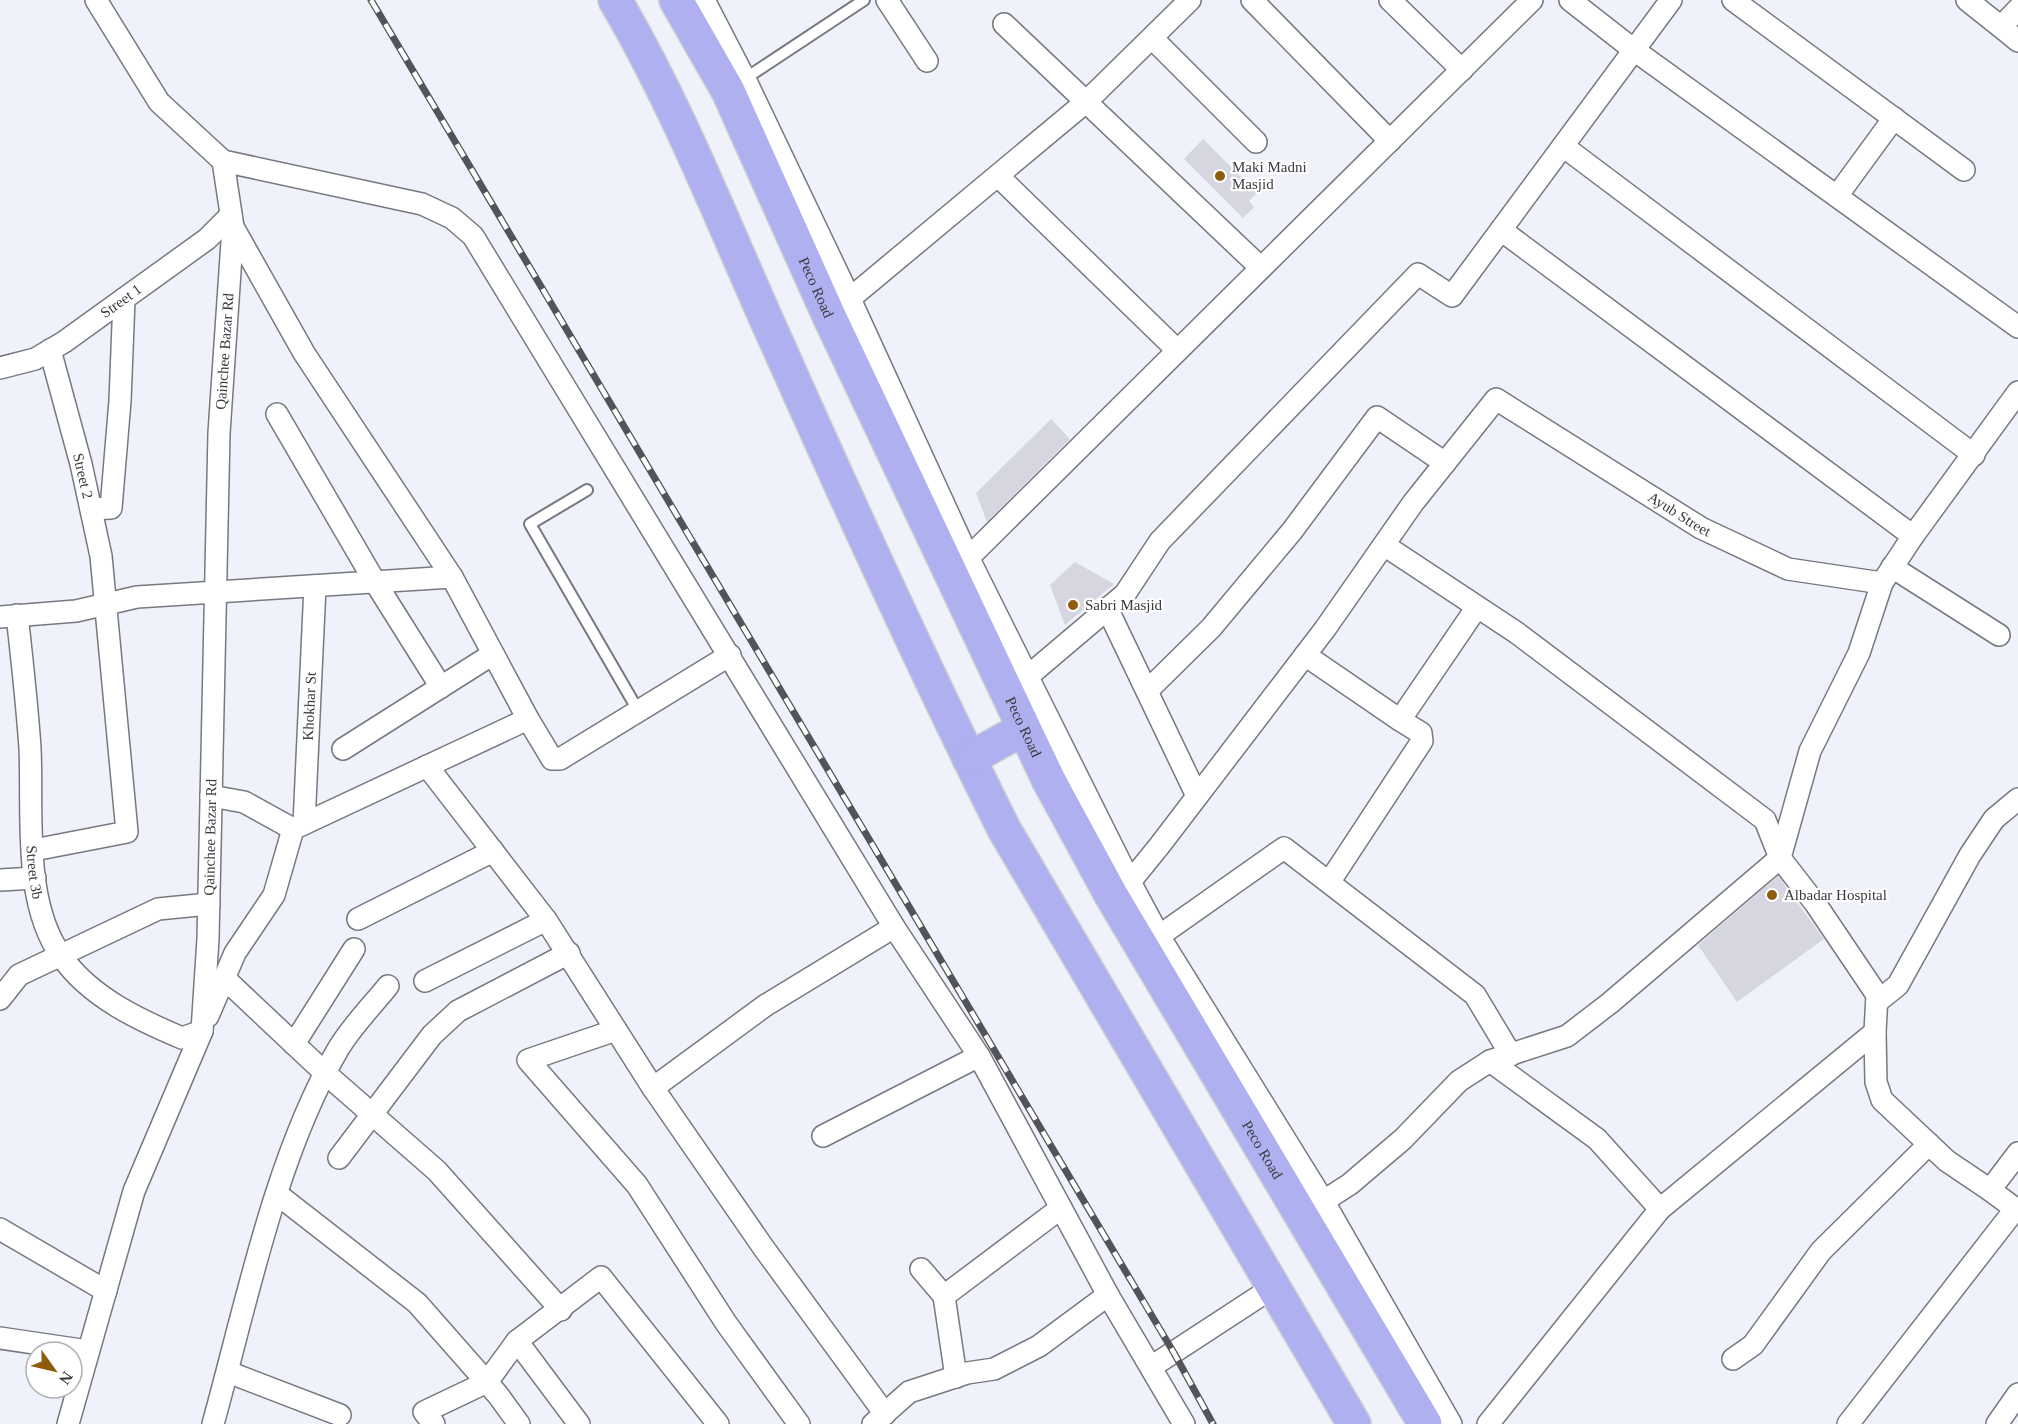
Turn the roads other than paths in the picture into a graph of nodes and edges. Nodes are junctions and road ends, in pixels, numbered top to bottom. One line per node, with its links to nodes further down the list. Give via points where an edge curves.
1 (96, 0): 29 (street, via 159,102)
2 (615, 0): 72 (main road, via 668,96)
3 (676, 0): 23 (main road, Peco Road)
4 (704, 0): 23 (street)
5 (864, 0): 23 (lane)
6 (887, 0): 21 (street)
7 (1190, 0): 18 (street)
8 (1252, 0): 26 (street)
9 (1532, 0): 22 (street)
10 (1570, 0): 20 (street)
11 (1671, 0): 20 (street)
12 (1733, 0): 25 (street)
13 (1967, 0): 17 (street)
14 (1394, 2): 22 (street)
15 (2018, 9): 17 (street)
16 (1004, 24): 24 (street)
17 (2001, 27): 19 (street)
18 (1152, 38): 24 (street); 27 (street)
19 (2018, 41)
20 (1634, 50): 28 (street); 32 (street)
21 (927, 61)
22 (1462, 70): 26 (street)
23 (737, 85): 37 (main road, Peco Road)
24 (1087, 101): 31 (street); 35 (street)
25 (1894, 118): 30 (street); 32 (street)
26 (1390, 141): 35 (street)
27 (1256, 142)
28 (1563, 146): 34 (street); 44 (street)
29 (223, 160): 33 (street); 62 (street, via 422,204 452,218 473,236)
30 (1964, 170)
31 (998, 176): 37 (street); 40 (street)
32 (1837, 196): 38 (street)
33 (232, 221): 36 (street, Street 1); 52 (street, via 304,352); 55 (street, Qainchee Bazar Rd)
34 (1501, 230): 48 (street); 58 (street, via 1452,296 1418,274 1160,542 1125,594)
35 (1260, 268): 40 (street)
36 (124, 299): 39 (street, Street 1); 47 (street, via 111,508)
37 (840, 308): 50 (main road, Peco Road)
38 (2018, 327)
39 (50, 350): 41 (street, Street 1, via 35,359); 47 (street, Street 2)
40 (1177, 350): 50 (street)
41 (0, 368)
42 (2018, 392): 44 (street)
43 (277, 414): 53 (street)
44 (1974, 454): 48 (street)
45 (1445, 463): 49 (street); 51 (street, Ayub Street, via 1496,399 1701,528 1788,569); 66 (street, via 1377,417 1292,531 1211,628)
46 (587, 490): 67 (lane, via 530,524)
47 (91, 509): 56 (street, Street 2)
48 (1913, 536): 51 (street)
49 (1384, 545): 57 (street); 63 (street)
50 (960, 566): 64 (street); 70 (main road, Peco Road)
51 (1887, 575): 60 (street); 80 (street, via 1859,652 1810,752)
52 (452, 577): 53 (street); 61 (street)
53 (375, 582): 54 (street); 65 (street)
54 (315, 586): 55 (street); 77 (street, Khokhar St)
55 (214, 593): 56 (street, via 136,597); 74 (street, Qainchee Bazar Rd)
56 (106, 604): 59 (street, via 76,611); 78 (street, Street 2, via 127,832)
57 (1477, 607): 69 (street); 80 (street, via 1765,820)
58 (1107, 608): 64 (street); 66 (street)
59 (9, 616): 78 (street, Street 3b, via 30,746)
60 (1999, 635)
61 (493, 654): 65 (street); 68 (street)
62 (730, 655): 67 (street); 88 (street)
63 (1305, 655): 69 (street); 75 (street)
64 (1027, 677): 84 (street)
65 (441, 687): 71 (street)
66 (1147, 692): 75 (street)
67 (639, 712): 68 (street, via 556,760)
68 (528, 719): 73 (street)
69 (1400, 720): 83 (street, via 1421,733 1422,741)
70 (1023, 729): 72 (main road); 84 (main road, Peco Road)
71 (343, 749)
72 (969, 759): 119 (main road, via 1004,829)
73 (427, 766): 77 (street); 79 (street)
74 (211, 796): 77 (street, via 244,802); 85 (street, Qainchee Bazar Rd)
75 (1197, 796): 84 (street)
76 (2018, 799): 97 (street, via 1994,819 1898,984)
77 (298, 827): 93 (street, Khokhar St, via 274,895 235,953)
78 (34, 850): 81 (street, Street 3b)
79 (493, 851): 86 (street); 87 (street)
80 (1780, 858): 97 (street, via 1877,994); 102 (street, via 1692,936 1567,1036)
81 (35, 878): 82 (street); 92 (street, Street 3b, via 40,914)
82 (0, 880)
83 (1330, 882): 89 (street, via 1284,848); 102 (street, via 1475,995)
84 (1120, 888): 89 (street); 115 (main road, Peco Road)
85 (209, 904): 92 (street, via 158,909); 99 (street, Qainchee Bazar Rd)
86 (358, 919)
87 (546, 920): 91 (street); 94 (street)
88 (894, 927): 103 (street); 106 (street, via 766,1005)
89 (1159, 936): 115 (street)
90 (354, 949): 101 (street)
91 (569, 953): 98 (street); 107 (street, via 458,1011 432,1035)
92 (60, 956): 96 (street, via 19,975); 99 (street, Street 3b, via 109,1001 155,1026 182,1038)
93 (224, 978): 99 (street, Khokhar St); 101 (street)
94 (425, 981)
95 (388, 986): 105 (street, via 338,1049)
96 (0, 999)
97 (1877, 1002): 100 (street)
98 (616, 1030): 106 (street); 141 (street, via 528,1060 637,1185 726,1323)
99 (202, 1031): 120 (street, Qainchee Bazar Rd, via 134,1191)
100 (1875, 1032): 109 (street, via 1876,1082 1882,1100); 116 (street)
101 (294, 1044): 105 (street)
102 (1511, 1055): 104 (street)
103 (979, 1056): 108 (street); 114 (street)
104 (1490, 1061): 115 (street, via 1459,1081 1403,1139); 116 (street, via 1597,1139)
105 (325, 1073): 107 (street); 113 (street)
106 (653, 1088): 134 (street)
107 (370, 1113): 111 (street); 123 (street, via 436,1171)
108 (823, 1136)
109 (1929, 1144): 112 (street); 127 (street, via 1821,1251 1753,1345)
110 (2018, 1153): 112 (street)
111 (339, 1158)
112 (1990, 1190): 147 (street, via 2013,1207 2013,1212)
113 (277, 1194): 129 (street); 131 (street, via 417,1303)
114 (1061, 1208): 121 (street); 122 (street)
115 (1313, 1208): 144 (main road, Peco Road); 145 (street)
116 (1660, 1209): 146 (street)
117 (0, 1229): 120 (street)
118 (921, 1269): 122 (street)
119 (1275, 1286): 128 (street); 143 (main road)
120 (106, 1291): 126 (street, Qainchee Bazar Rd)
121 (1108, 1295): 128 (street); 130 (street, via 1040,1346 994,1369)
122 (944, 1296): 130 (street)
123 (561, 1310): 125 (street); 140 (street, via 601,1277)
124 (0, 1338): 126 (street)
125 (518, 1341): 131 (street); 139 (street)
126 (88, 1351): 135 (street, Qainchee Bazar Rd)
127 (1733, 1359)
128 (1151, 1367): 142 (street)
129 (228, 1371): 133 (street); 136 (street)
130 (956, 1377): 134 (street, via 909,1392)
131 (487, 1382): 137 (street, via 424,1412); 138 (street)
132 (2018, 1394): 148 (street)
133 (340, 1415)
134 (879, 1419)
135 (68, 1424)
136 (213, 1424)
137 (434, 1424)
138 (519, 1424)
139 (579, 1424)
140 (718, 1424)
141 (799, 1424)
142 (1184, 1424)
143 (1354, 1424)
144 (1425, 1424)
145 (1451, 1424)
146 (1488, 1424)
147 (1848, 1424)
148 (1997, 1424)

